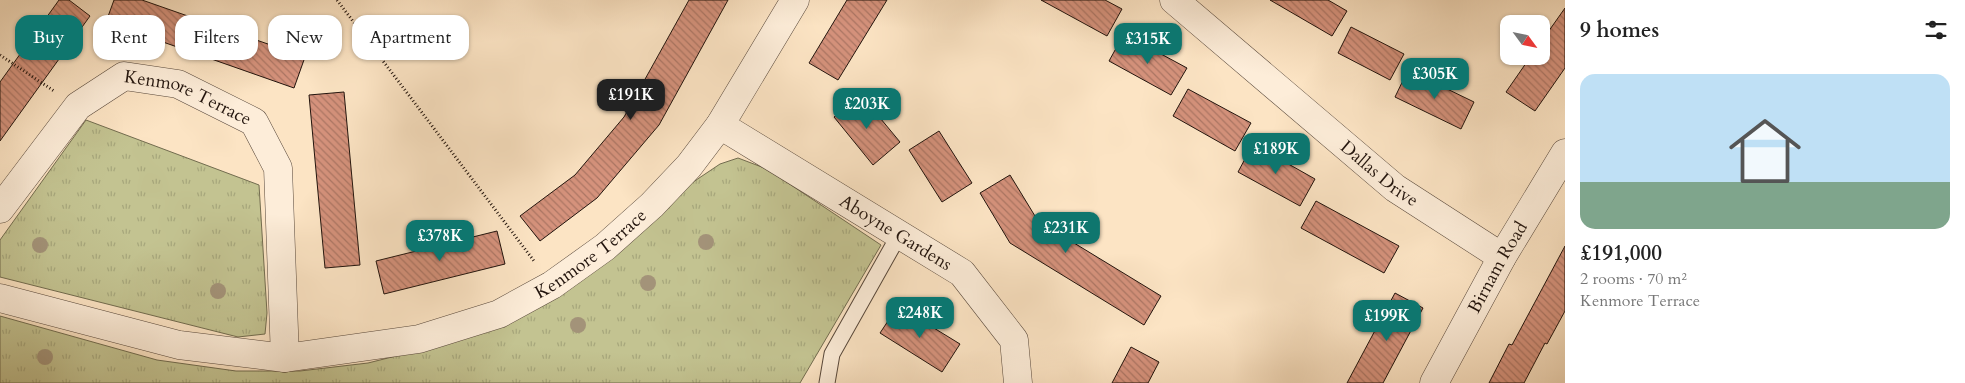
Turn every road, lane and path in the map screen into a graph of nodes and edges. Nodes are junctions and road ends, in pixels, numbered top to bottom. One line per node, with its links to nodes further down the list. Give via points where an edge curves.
1 (337, 0): 11 (path)
2 (795, 0): 6 (street, Kenmore Terrace)
3 (1174, 0): 10 (street, Dallas Drive, via 1395,188)
4 (0, 55): 5 (path)
5 (78, 106): 8 (street, Kenmore Terrace); 13 (street, Kenmore Terrace, via 124,76 178,84 254,122 278,168)
6 (720, 125): 9 (street, Aboyne Gardens); 13 (street, Kenmore Terrace, via 689,166 652,204 605,247 552,286 499,314 419,339)
7 (1565, 153): 10 (street, Birnam Road)
8 (0, 209)
9 (899, 235): 14 (lane, via 832,354); 15 (street, Aboyne Gardens, via 962,273 1014,340)
10 (1502, 257): 16 (street, Birnam Road)
11 (532, 258)
12 (0, 298): 13 (street, Kenmore Terrace, via 179,345)
13 (285, 358)
14 (827, 383)
15 (1018, 383)
16 (1434, 383)

